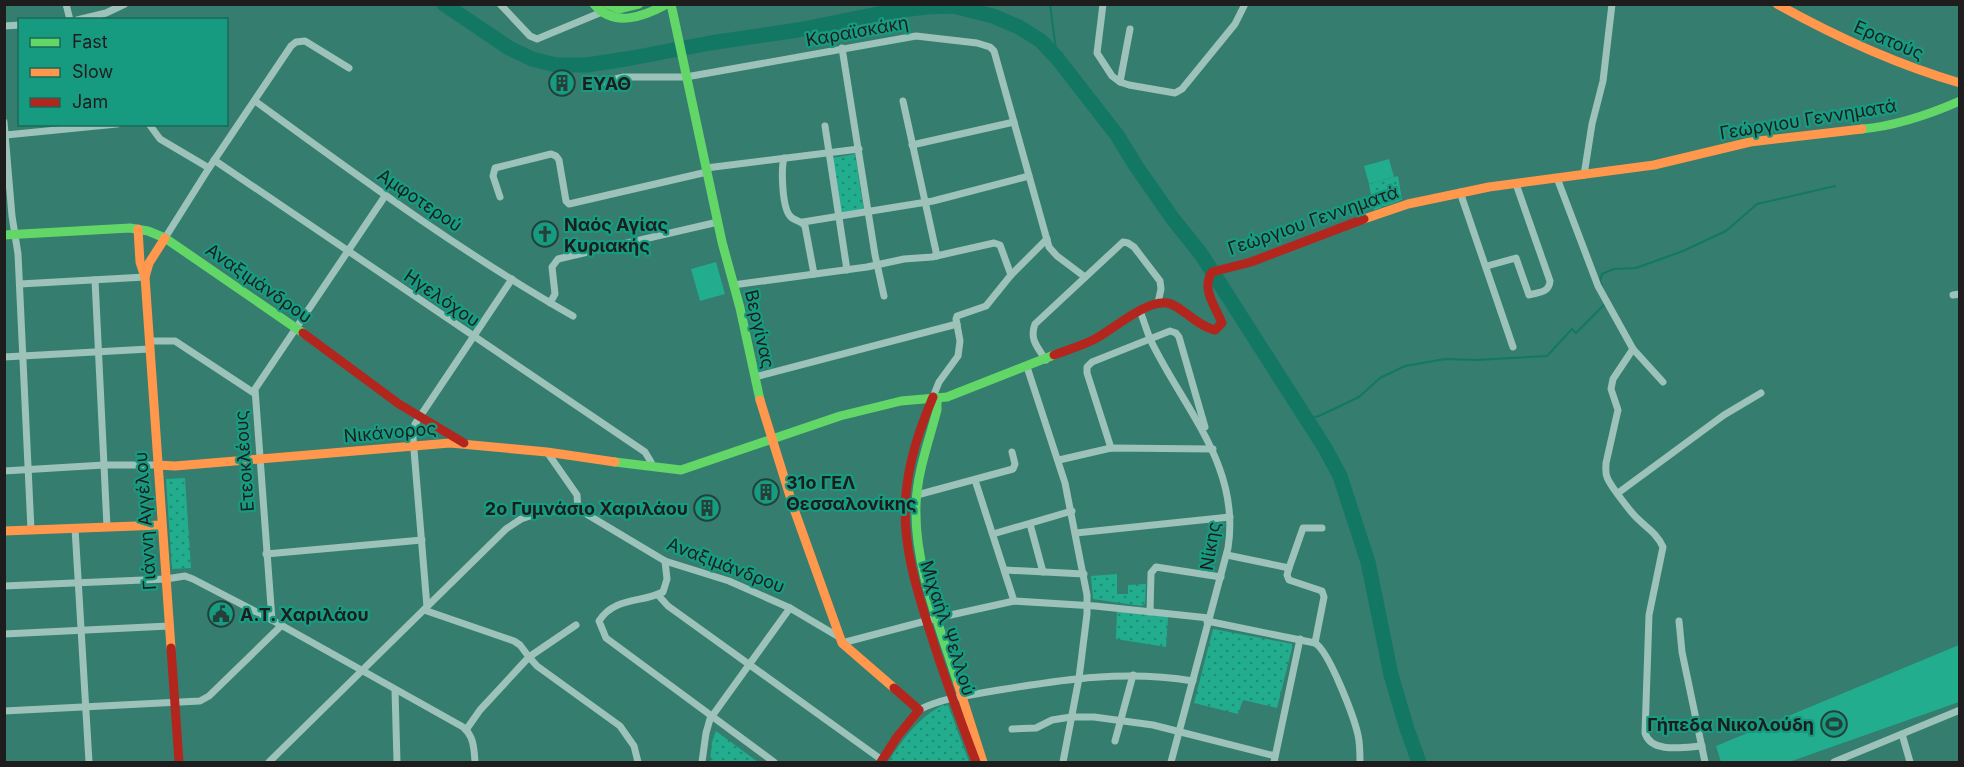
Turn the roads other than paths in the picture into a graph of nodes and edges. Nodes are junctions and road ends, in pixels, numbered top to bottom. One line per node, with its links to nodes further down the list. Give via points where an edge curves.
1 (125, 4): 11 (street)
2 (500, 4): 10 (street, via 537,39)
3 (594, 4): 10 (street)
4 (639, 4): 10 (street)
5 (669, 4): 10 (street, via 621,18 612,18); 15 (street, Βεργίνας)
6 (1103, 4): 17 (street, via 1097,51)
7 (1245, 4): 17 (street, via 1235,24 1180,91)
8 (1612, 4): 35 (street)
9 (1777, 4): 18 (street, Ερατούς, via 1861,46)
10 (604, 8)
11 (85, 18)
12 (1130, 29): 17 (street)
13 (842, 48): 15 (street, Καραϊσκάκη); 23 (street, Καραϊσκάκη, via 919,35 990,47); 29 (street)
14 (349, 68): 19 (street, via 301,41 291,46)
15 (686, 77): 16 (street, Καραϊσκάκη, via 624,77); 34 (street, Βεργίνας)
16 (602, 82)
17 (1120, 82)
18 (1959, 83)
19 (255, 101): 32 (street); 40 (street, Αμφοτερού)
20 (903, 101): 28 (street)
21 (1959, 101): 35 (street, Γεώργιου Γεννηματά, via 1931,114 1884,127 1750,142 1654,165)
22 (4, 122): 27 (street)
23 (1014, 122): 28 (street); 36 (street, Καραϊσκάκη)
24 (150, 126): 33 (street, via 160,139)
25 (825, 126): 30 (street)
26 (81, 127): 27 (street)
27 (6, 135): 48 (street)
28 (912, 145): 42 (street)
29 (859, 149): 30 (street); 43 (street)
30 (829, 153): 31 (street); 44 (street)
31 (784, 158): 34 (street); 46 (street, via 781,170 787,211)
32 (214, 160): 33 (street); 52 (street, Ηγελόχου)
33 (209, 168): 50 (street)
34 (706, 170): 41 (street, via 569,204 559,160 551,154 498,166 493,176); 45 (street, Βεργίνας)
35 (1584, 175): 37 (street, Γεώργιου Γεννηματά)
36 (1029, 176): 42 (street); 51 (street, Καραϊσκάκη)
37 (1557, 178): 38 (street, Γεώργιου Γεννηματά); 76 (street, via 1598,286)
38 (1516, 184): 39 (street, Γεώργιου Γεννηματά); 55 (street, via 1549,286 1529,295 1516,258)
39 (1460, 192): 55 (street); 67 (street, Γεώργιου Γεννηματά, via 1408,204 1251,262 1212,272 1207,288 1222,323 1215,330 1205,328 1170,303)
40 (385, 196): 52 (street, Ετεοκλέους); 61 (street, Αμφοτερού)
41 (500, 197)
42 (924, 203): 43 (street); 53 (street)
43 (869, 213): 44 (street); 54 (street)
44 (839, 217): 46 (street); 56 (street)
45 (718, 222): 64 (street, Βεργίνας); 66 (street, via 558,259 552,267 555,294)
46 (803, 222): 57 (street)
47 (138, 229): 48 (street, Αναξιμάνδρου); 50 (street, Αναξιμάνδρου); 59 (street, Γιάννη Αγγέλου)
48 (16, 234): 49 (street, Αναξιμάνδρου); 63 (street)
49 (4, 235)
50 (165, 238): 59 (street, Γιάννη Αγγέλου); 71 (street, Αναξιμάνδρου)
51 (1047, 240): 58 (street); 60 (street, via 1055,254)
52 (347, 252): 71 (street, Ετεοκλέους); 72 (street, Ηγελόχου)
53 (937, 256): 54 (street); 58 (street, via 996,243)
54 (877, 265): 56 (street); 65 (street)
55 (1487, 266): 75 (street)
56 (847, 270): 57 (street)
57 (814, 274): 64 (street)
58 (1011, 275): 70 (street, via 984,307 957,316)
59 (145, 277): 62 (street); 74 (street, Γιάννη Αγγέλου)
60 (1085, 277): 67 (street, via 1123,242 1128,243 1160,281); 80 (street, via 1033,327 1033,341)
61 (512, 279): 66 (street, Αμφοτερού); 72 (street)
62 (95, 280): 63 (street); 77 (street)
63 (20, 284): 79 (street)
64 (733, 285): 82 (street, Βεργίνας)
65 (884, 296)
66 (550, 303): 69 (street, Αμφοτερού)
67 (1158, 303): 68 (street)
68 (1140, 311): 73 (street, Νίκης); 80 (street, via 1093,340)
69 (573, 316)
70 (957, 324): 82 (street); 86 (street, Μιχαήλ Ψελλού, via 958,356)
71 (295, 327): 84 (street, Ετεοκλέους); 87 (street, Αναξιμάνδρου)
72 (472, 337): 87 (street); 98 (street, Ηγελόχου, via 645,452)
73 (1151, 340): 89 (street, Νίκης); 89 (street, via 1170,331 1178,335); 92 (street, via 1087,367)
74 (149, 345): 77 (street); 84 (street, via 175,341); 100 (street, Γιάννη Αγγέλου)
75 (1513, 347)
76 (1633, 349): 83 (street); 104 (street, via 1613,379 1611,389 1618,410 1606,472)
77 (98, 352): 79 (street); 99 (street)
78 (4, 357): 79 (street)
79 (23, 357): 101 (street)
80 (1046, 360): 81 (street)
81 (1027, 367): 86 (street, via 947,397); 97 (street)
82 (755, 377): 88 (street, Βεργίνας)
83 (1663, 382)
84 (254, 393): 96 (street, Ετεοκλέους)
85 (1761, 393): 104 (street)
86 (933, 397): 88 (street, via 840,416); 105 (street, Μιχαήλ Ψελλού, via 937,410); 138 (street, Μιχαήλ Ψελλού, via 912,451 905,505 910,565)
87 (418, 417): 90 (street, Αναξιμάνδρου); 91 (street)
88 (772, 440): 94 (street, Νικάνορος, via 681,470); 147 (street, Βεργίνας)
89 (1208, 441): 93 (street, Νίκης)
90 (469, 445): 91 (street, Νικάνορος); 94 (street, Νικάνορος)
91 (414, 446): 96 (street, Νικάνορος); 118 (street)
92 (1111, 448): 93 (street); 97 (street)
93 (1213, 449): 108 (street, Νίκης)
94 (547, 452): 106 (street, via 576,495)
95 (1012, 452): 103 (street, via 1015,468)
96 (260, 459): 100 (street, Νικάνορος); 119 (street, Ετεοκλέους)
97 (1059, 460): 107 (street)
98 (651, 462)
99 (104, 465): 100 (street, Νικάνορος); 101 (street, Νικάνορος); 111 (street)
100 (157, 465): 110 (street, Γιάννη Αγγέλου)
101 (28, 470): 102 (street, Νικάνορος); 114 (street)
102 (4, 471)
103 (975, 480): 105 (street); 117 (street)
104 (1618, 492): 170 (street, via 1635,516 1658,536 1663,547 1649,615 1646,737 1659,746)
105 (917, 495): 136 (street, Μιχαήλ Ψελλού, via 922,563)
106 (578, 509): 121 (street, Αναξιμάνδρου); 133 (street, via 552,510 518,520)
107 (1072, 511): 109 (street); 116 (street)
108 (1230, 517): 116 (street); 120 (street, Νίκης)
109 (1030, 524): 117 (street); 124 (street)
110 (162, 525): 111 (street); 127 (street, Γιάννη Αγγέλου)
111 (107, 527): 112 (street)
112 (75, 528): 114 (street); 128 (street)
113 (1322, 528): 122 (street, via 1303,528)
114 (31, 530): 115 (street)
115 (4, 531)
116 (1076, 533): 125 (street)
117 (993, 534): 123 (street)
118 (422, 540): 119 (street); 133 (street)
119 (266, 554): 137 (street, Ετεοκλέους)
120 (1227, 555): 122 (street); 126 (street, Νίκης)
121 (665, 561): 130 (street, via 666,585); 134 (street, Αναξιμάνδρου, via 729,581)
122 (1289, 568): 148 (street, via 1289,580 1320,590 1324,595)
123 (1005, 570): 124 (street); 131 (street)
124 (1043, 572): 125 (street)
125 (1084, 574): 132 (street)
126 (1221, 577): 135 (street, via 1156,567 1151,573); 139 (street, Νίκης)
127 (166, 579): 128 (street); 137 (street, via 193,579); 143 (street, Γιάννη Αγγέλου)
128 (78, 583): 129 (street); 144 (street)
129 (4, 586)
130 (658, 595): 150 (street); 163 (street, via 629,600 604,614 599,621 606,638)
131 (1014, 601): 132 (street); 136 (street)
132 (1088, 605): 135 (street); 153 (street)
133 (425, 608): 149 (street, via 514,641); 151 (street)
134 (790, 608): 147 (street, Αναξιμάνδρου); 150 (street)
135 (1150, 612): 139 (street)
136 (937, 618): 138 (street); 156 (street, Μιχαήλ Ψελλού)
137 (272, 620): 141 (street)
138 (926, 620): 147 (street); 156 (street, Μιχαήλ Ψελλού)
139 (1208, 620): 146 (street); 154 (street, Νίκης)
140 (1679, 621): 170 (street)
141 (282, 625): 151 (street); 157 (street, via 205,699)
142 (576, 625): 149 (street)
143 (169, 626): 144 (street); 157 (street, Γιάννη Αγγέλου)
144 (81, 631): 145 (street); 158 (street)
145 (4, 634)
146 (1300, 639): 148 (street); 171 (street)
147 (841, 640): 159 (street, Αναξιμάνδρου)
148 (1315, 643): 185 (street, via 1330,663 1351,714 1358,735)
149 (528, 655): 165 (street); 178 (street, via 537,666 620,726 634,746)
150 (750, 664): 163 (street); 172 (street)
151 (362, 670): 155 (street); 175 (street)
152 (1133, 675): 153 (street); 154 (street); 164 (street)
153 (1079, 678): 156 (street); 162 (street)
154 (1193, 681): 167 (street, Νίκης)
155 (395, 690): 165 (street); 176 (street)
156 (957, 697): 159 (street); 181 (street, Μιχαήλ Ψελλού); 182 (street, Μιχαήλ Ψελλού)
157 (175, 704): 158 (street); 174 (street, Γιάννη Αγγέλου)
158 (86, 708): 161 (street); 173 (street)
159 (919, 710): 172 (street)
160 (1959, 710): 168 (street)
161 (4, 711)
162 (1071, 717): 164 (street); 166 (street, via 1036,728); 183 (street)
163 (711, 718): 179 (street); 180 (street)
164 (1121, 720): 167 (street); 169 (street)
165 (466, 729): 177 (street)
166 (1012, 729)
167 (1179, 731): 171 (street); 184 (street, Νίκης)
168 (1902, 734): 187 (street); 188 (street)
169 (1115, 741)
170 (1702, 746): 186 (street)
171 (1275, 759)
172 (881, 761)
173 (89, 762)
174 (179, 762)
175 (269, 762)
176 (396, 762)
177 (475, 762)
178 (638, 762)
179 (702, 762)
180 (774, 762)
181 (976, 762)
182 (982, 762)
183 (1063, 762)
184 (1171, 762)
185 (1360, 762)
186 (1705, 762)
187 (1834, 762)
188 (1910, 762)

